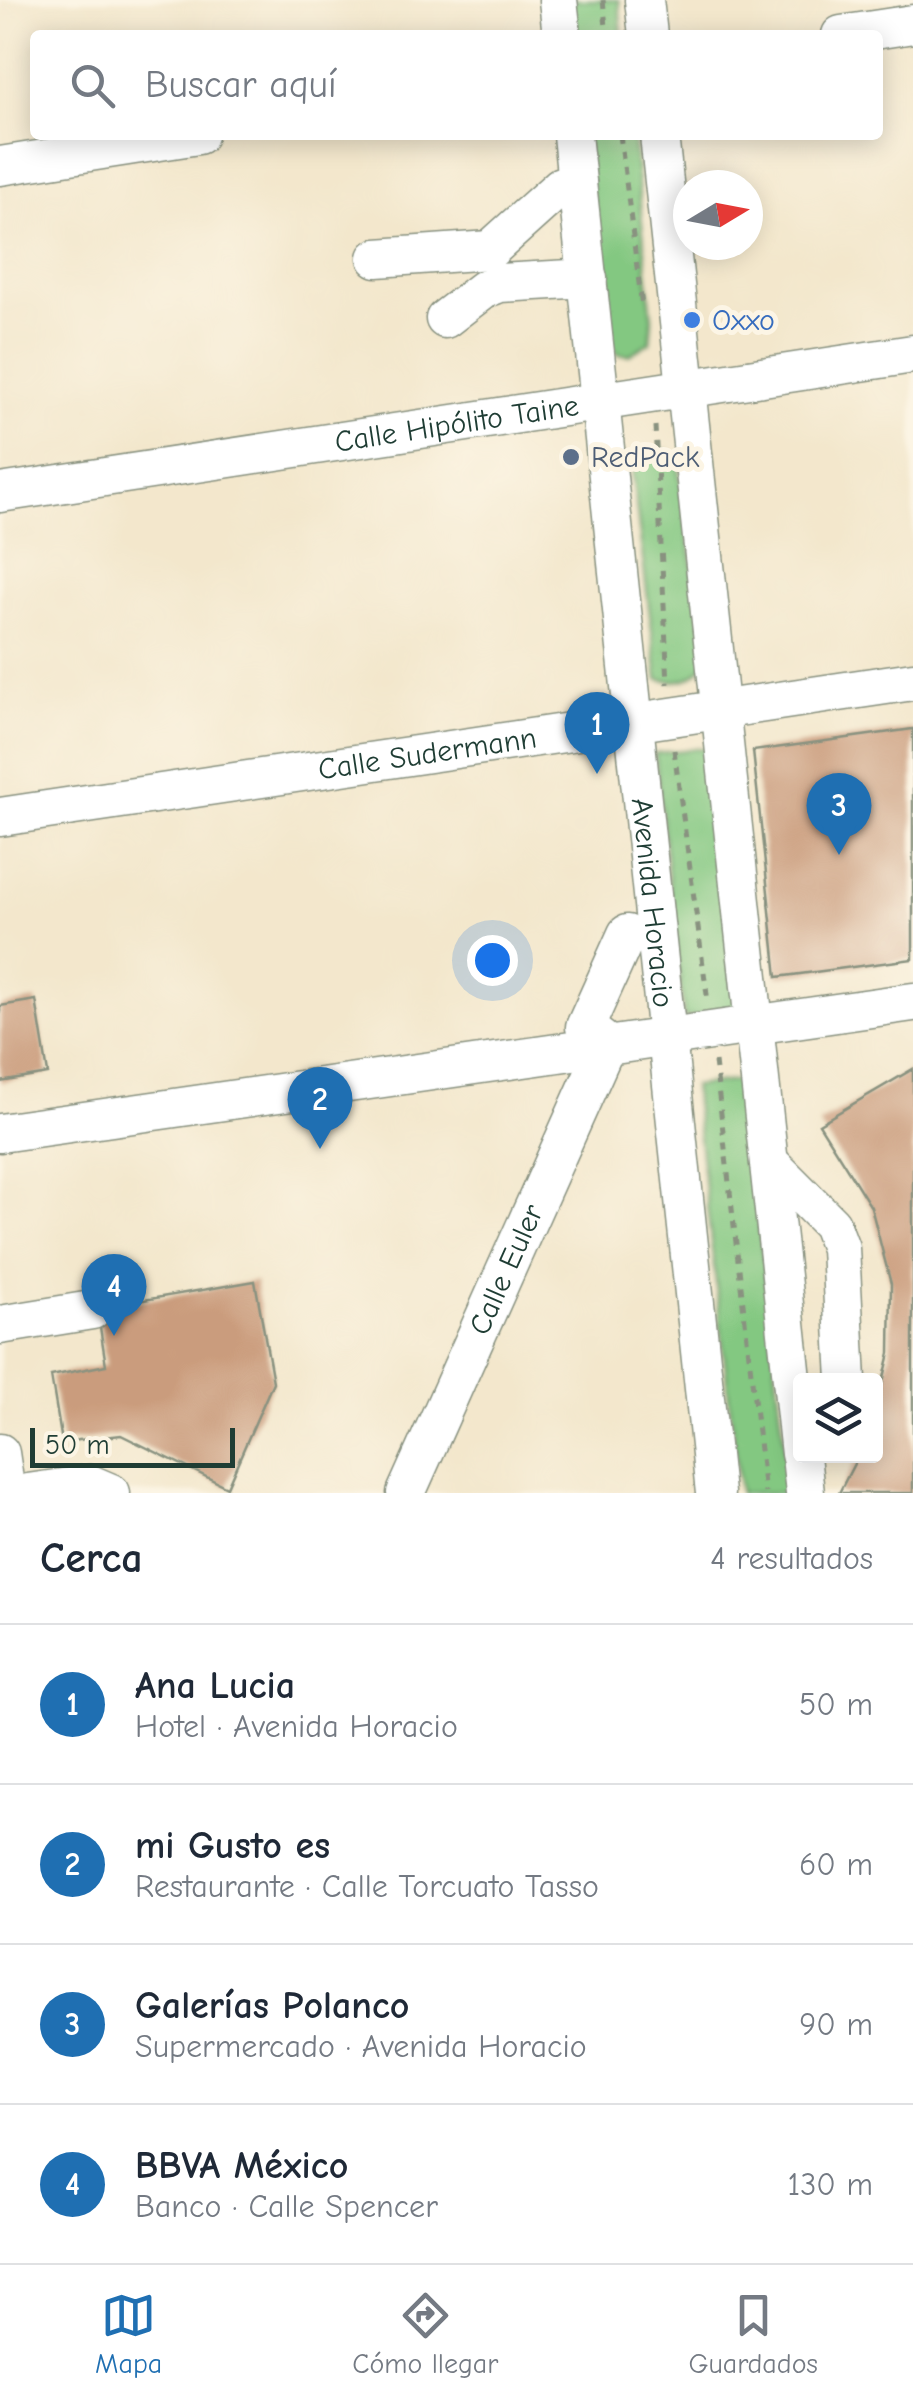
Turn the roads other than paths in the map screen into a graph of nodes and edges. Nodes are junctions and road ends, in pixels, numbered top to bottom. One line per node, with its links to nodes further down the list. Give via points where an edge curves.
1 (558, 0): 4 (street)
2 (644, 0): 5 (street)
3 (913, 24): 6 (street)
4 (561, 30)
5 (647, 30)
6 (873, 30)
7 (166, 140): 10 (street)
8 (573, 140): 11 (street, Avenida Horacio)
9 (659, 140): 16 (street)
10 (0, 166)
11 (577, 183): 12 (street, via 561,186 490,250); 13 (street, Avenida Horacio)
12 (377, 258)
13 (588, 278): 14 (street, via 500,283); 17 (street, Avenida Horacio)
14 (445, 320)
15 (913, 354): 16 (street, Calle Hipólito Taine)
16 (670, 391): 17 (street, Calle Hipólito Taine); 20 (street)
17 (600, 401): 18 (street, Calle Hipólito Taine); 21 (street, Avenida Horacio)
18 (0, 493)
19 (913, 681): 20 (street, Calle Sudermann)
20 (721, 710): 21 (street, Calle Sudermann); 25 (street)
21 (652, 720): 22 (street, Calle Sudermann); 26 (street, Avenida Horacio)
22 (0, 818)
23 (627, 934): 27 (street, via 585,1027)
24 (913, 1002): 25 (street)
25 (754, 1025): 26 (street); 29 (street)
26 (667, 1037): 27 (street); 39 (street, Avenida Horacio)
27 (607, 1044): 28 (street); 38 (street, Calle Euler)
28 (0, 1134)
29 (770, 1162): 32 (street, via 831,1224 840,1248); 34 (street)
30 (92, 1310): 31 (street)
31 (0, 1325)
32 (846, 1373)
33 (0, 1453): 35 (street)
34 (804, 1465)
35 (6, 1493)
36 (28, 1493): 37 (street, via 90,1484)
37 (111, 1493)
38 (406, 1493)
39 (715, 1493)

